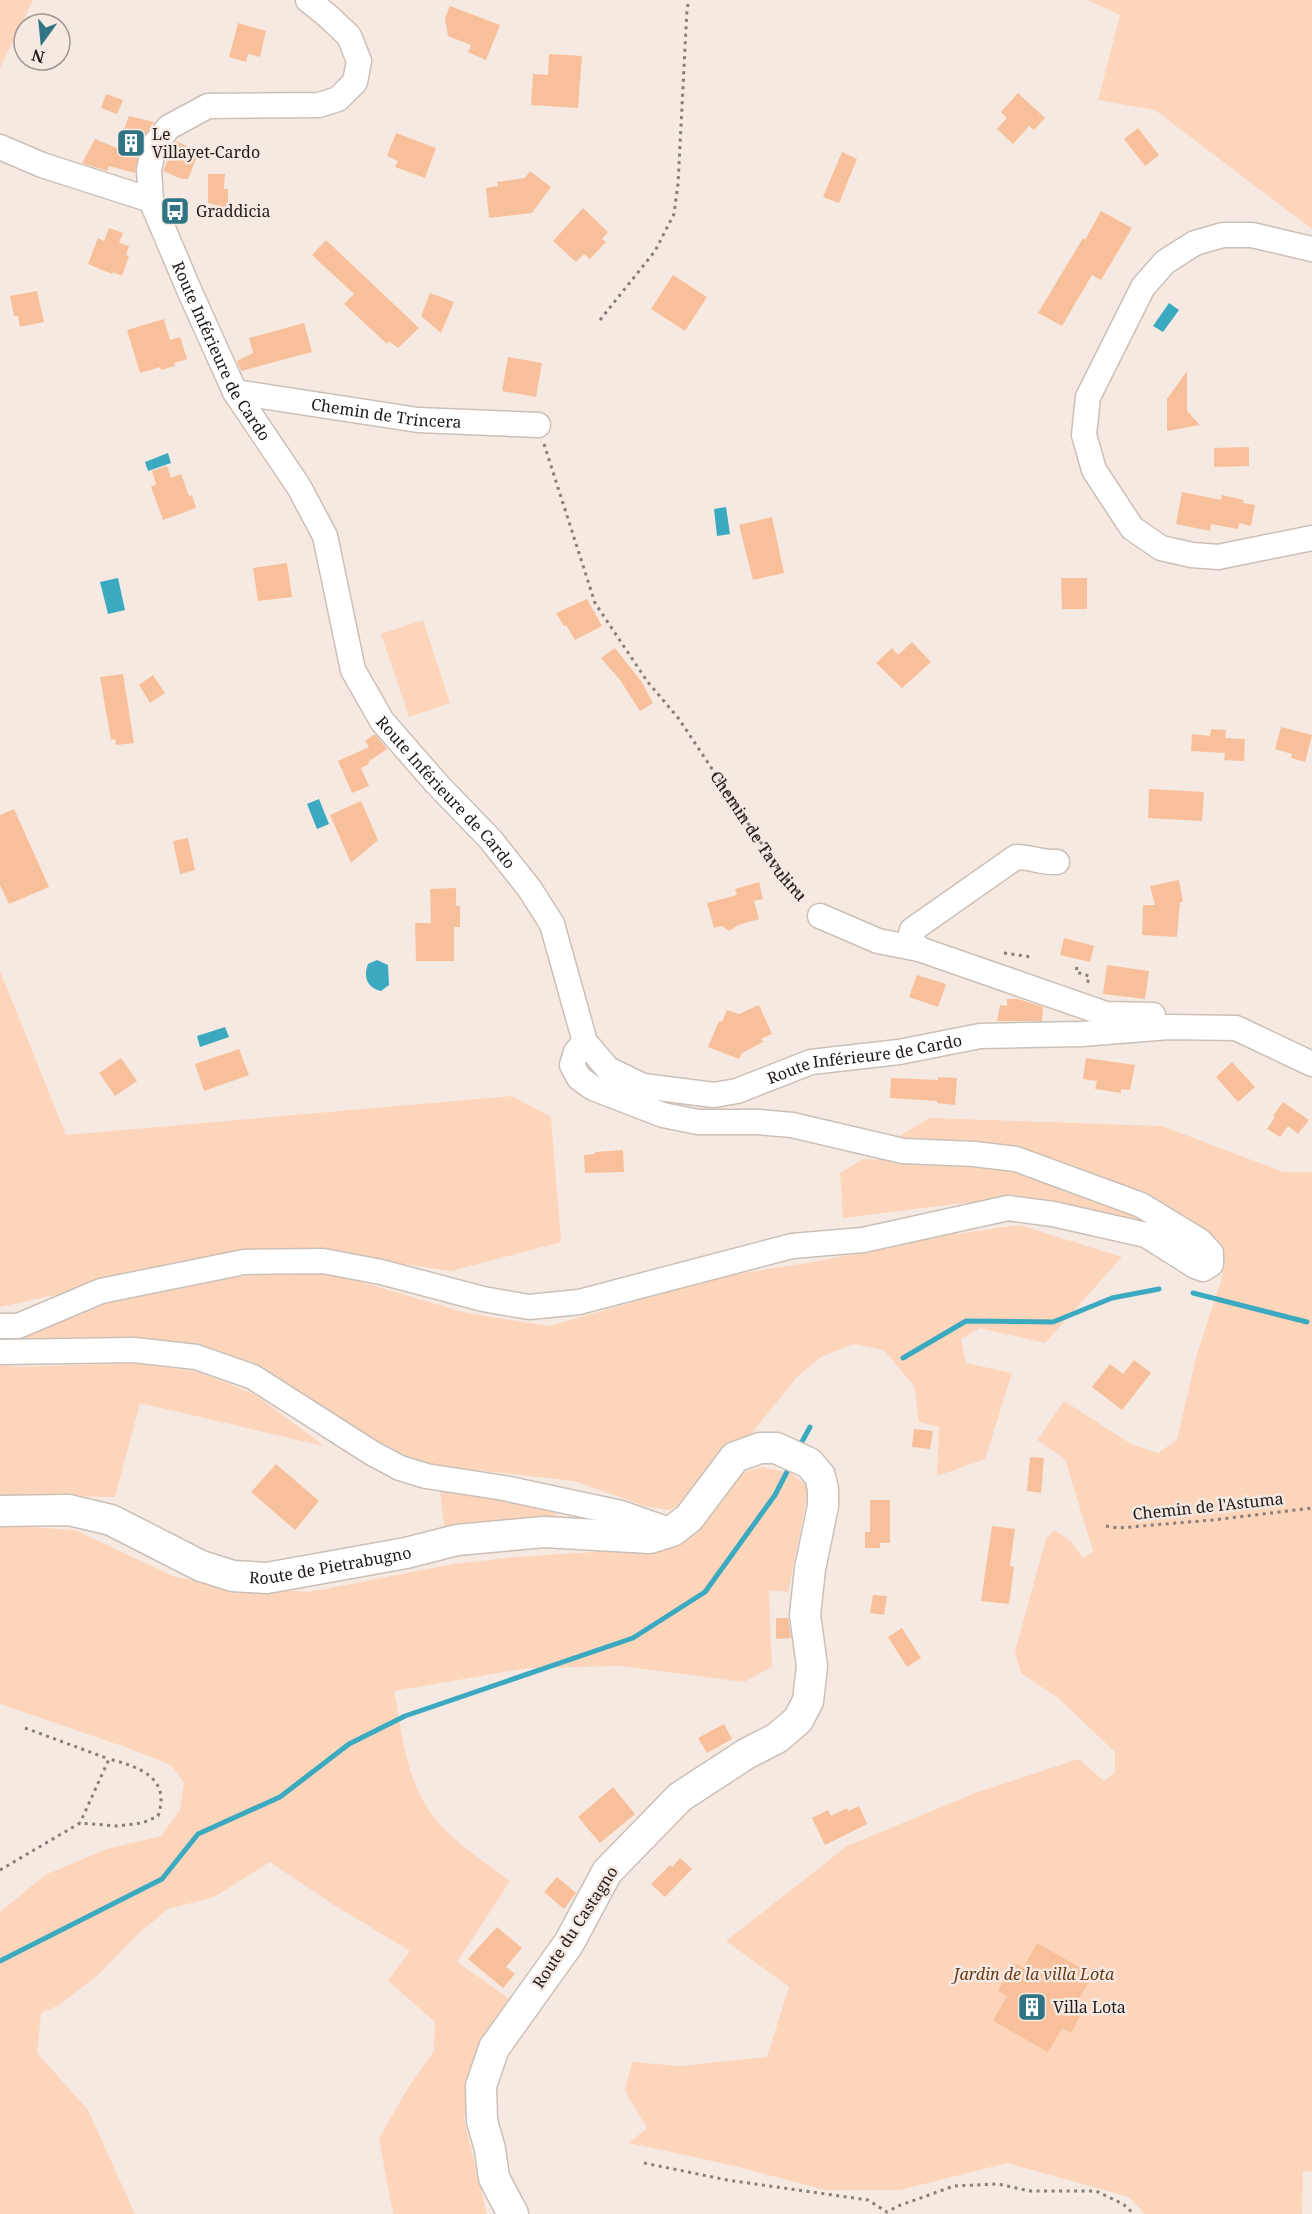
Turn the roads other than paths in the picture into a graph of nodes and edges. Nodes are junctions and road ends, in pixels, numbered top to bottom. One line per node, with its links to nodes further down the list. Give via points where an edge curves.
1 (308, 0): 3 (street, Route Inférieure de Cardo, via 349,36 359,61 355,82 338,99 319,105 208,106 169,127 154,145 149,170)
2 (0, 147): 3 (street, via 42,165)
3 (151, 200): 5 (street, Route Inférieure de Cardo)
4 (1312, 249): 7 (street, via 1252,235 1223,235 1195,243 1165,262 1143,287 1088,397 1084,435 1094,470 1132,528 1161,548 1218,557)
5 (236, 392): 6 (street, Chemin de Trincera, via 418,420); 12 (street, Route Inférieure de Cardo, via 299,487 325,536 353,670 382,721 491,840 552,924)
6 (538, 425)
7 (1312, 538)
8 (1057, 862): 10 (street, via 1016,857 912,930 910,938)
9 (820, 916): 10 (street, Chemin de Tavulinu, via 878,940)
10 (919, 949): 11 (street, Chemin de Tavulinu, via 1106,1014 1154,1015)
11 (1169, 1028): 12 (street, Route Inférieure de Cardo, via 980,1036 899,1052 811,1062 737,1091 714,1095 643,1086 609,1069); 13 (street, Route Inférieure de Cardo, via 1236,1028)
12 (585, 1042): 14 (street, via 572,1065 579,1078 593,1088 663,1115 698,1122 792,1125 903,1151 1016,1159 1141,1205 1200,1241 1210,1253 1211,1264 1203,1269 1195,1266 1146,1236 1053,1214 1008,1208 863,1240 792,1246 579,1302 529,1307 323,1261 244,1262 101,1291 18,1326)
13 (1312, 1065)
14 (0, 1326)
15 (0, 1352): 17 (street, via 134,1350 196,1357 253,1377 400,1468 621,1513)
16 (0, 1511): 17 (main road, Route de Pietrabugno, via 69,1510 111,1520 201,1566 233,1576 267,1578 457,1540 544,1532 650,1538)
17 (672, 1531): 18 (main road, Route du Castagno, via 689,1518 735,1457 760,1448 776,1448 809,1463 819,1476 823,1506 810,1569 806,1615 812,1666 808,1701 798,1720 777,1738 680,1797 608,1872 569,1943 494,2048 481,2086 482,2121 494,2178)
18 (513, 2214)

